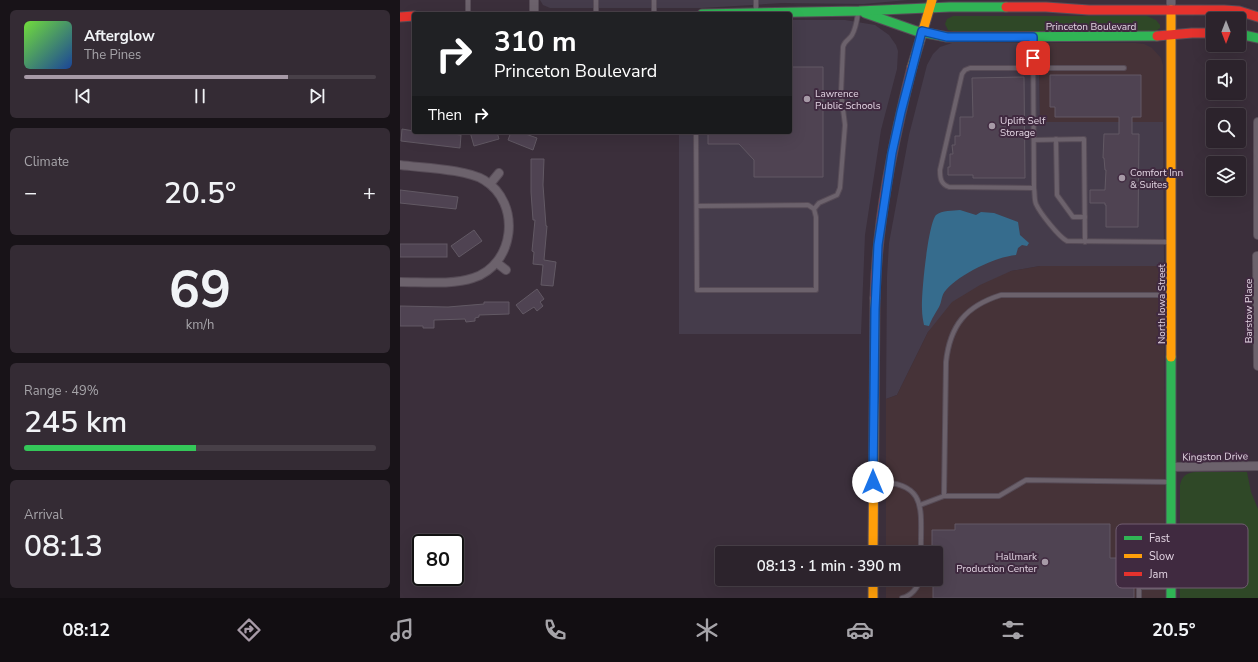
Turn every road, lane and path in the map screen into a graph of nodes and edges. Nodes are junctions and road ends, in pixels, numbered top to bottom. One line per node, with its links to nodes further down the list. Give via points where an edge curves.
1 (468, 0): 10 (lane)
2 (534, 0): 11 (street)
3 (596, 0): 12 (lane)
4 (654, 0): 13 (lane)
5 (756, 0): 14 (lane)
6 (1171, 0): 8 (street)
7 (931, 4): 8 (main road, Princeton Boulevard, via 1089,10); 9 (main road, Princeton Boulevard); 18 (main road)
8 (1171, 10): 17 (main road, Princeton Boulevard, via 1239,11); 20 (main road, North Iowa Street)
9 (859, 11): 14 (main road, Princeton Boulevard); 18 (main road, Princeton Boulevard); 35 (lane, via 855,27 843,47 841,93 844,125 840,188 837,195 819,203)
10 (468, 12)
11 (534, 12)
12 (596, 12)
13 (654, 12)
14 (756, 12)
15 (400, 16): 16 (main road)
16 (412, 16)
17 (1258, 17)
18 (922, 31): 22 (main road, Princeton Boulevard, via 947,37); 49 (main road, via 893,146 878,245)
19 (1206, 32): 20 (main road, Princeton Boulevard)
20 (1171, 35): 22 (main road, Princeton Boulevard); 39 (main road, North Iowa Street)
21 (1246, 35): 23 (main road)
22 (1033, 37): 24 (lane)
23 (1258, 38)
24 (1033, 68): 25 (lane); 29 (lane); 33 (lane, via 965,70 962,74 940,176 944,185 949,187)
25 (1124, 68)
26 (1258, 122): 37 (street)
27 (696, 134): 34 (lane)
28 (1056, 139): 29 (lane); 36 (lane, via 1057,195 1073,217); 36 (lane, via 1084,139)
29 (1034, 140): 33 (lane)
30 (400, 165): 32 (street, via 459,172 476,176)
31 (499, 173): 32 (street)
32 (490, 184): 41 (street, via 504,204 509,223 507,243)
33 (1034, 188): 38 (lane, via 1037,205 1061,237 1067,241)
34 (697, 206): 35 (lane, via 808,205); 35 (lane, via 697,290 816,290)
35 (814, 210)
36 (1085, 217): 38 (lane)
37 (1258, 235)
38 (1085, 242): 39 (lane)
39 (1172, 242): 45 (main road, North Iowa Street)
40 (1257, 256): 44 (street, Barstow Place)
41 (497, 263): 42 (street); 43 (street, via 487,272 474,278 458,281)
42 (506, 270)
43 (400, 282)
44 (1258, 291): 46 (street, Barstow Place)
45 (1172, 295): 48 (main road, North Iowa Street); 51 (lane, via 1001,295 984,300 961,318 948,345 946,362)
46 (1258, 366)
47 (1258, 466): 48 (street, Kingston Drive)
48 (1172, 467): 50 (main road, North Iowa Street)
49 (873, 482): 52 (lane, via 903,485 912,491); 54 (main road)
50 (1172, 482): 51 (lane, via 1026,480 999,496); 53 (main road, North Iowa Street)
51 (944, 496): 52 (lane)
52 (920, 505): 55 (lane)
53 (1172, 524)
54 (873, 546)
55 (921, 546)
56 (873, 586): 58 (main road)
57 (918, 586): 59 (lane)
58 (873, 598)
59 (902, 598)

